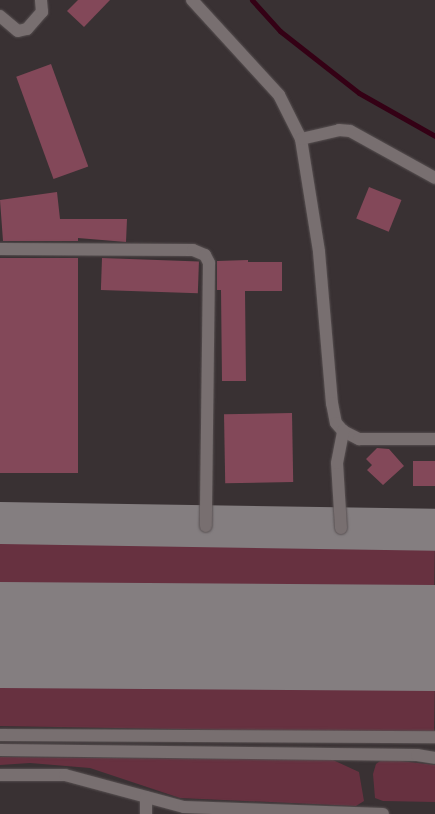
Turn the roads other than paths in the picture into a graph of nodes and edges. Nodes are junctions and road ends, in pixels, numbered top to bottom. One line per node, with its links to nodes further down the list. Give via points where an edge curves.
1 (41, 0): 3 (street, via 42,12 27,29 18,31)
2 (192, 0): 4 (street, via 279,95)
3 (0, 16)
4 (301, 139): 5 (street, via 339,130 350,131); 7 (street, via 319,252 332,403 336,423)
5 (435, 178)
6 (0, 249): 9 (street, via 193,250 206,255 209,263)
7 (343, 431): 8 (street, via 359,439); 10 (street, via 337,463)
8 (435, 439)
9 (206, 526)
10 (341, 528)
11 (0, 735): 12 (street)
12 (435, 737)
13 (0, 750): 14 (street, via 417,755)
14 (435, 758)
15 (0, 775): 16 (street, via 51,773)
16 (146, 797): 17 (street); 18 (street, via 184,807)
17 (146, 814)
18 (383, 814)

